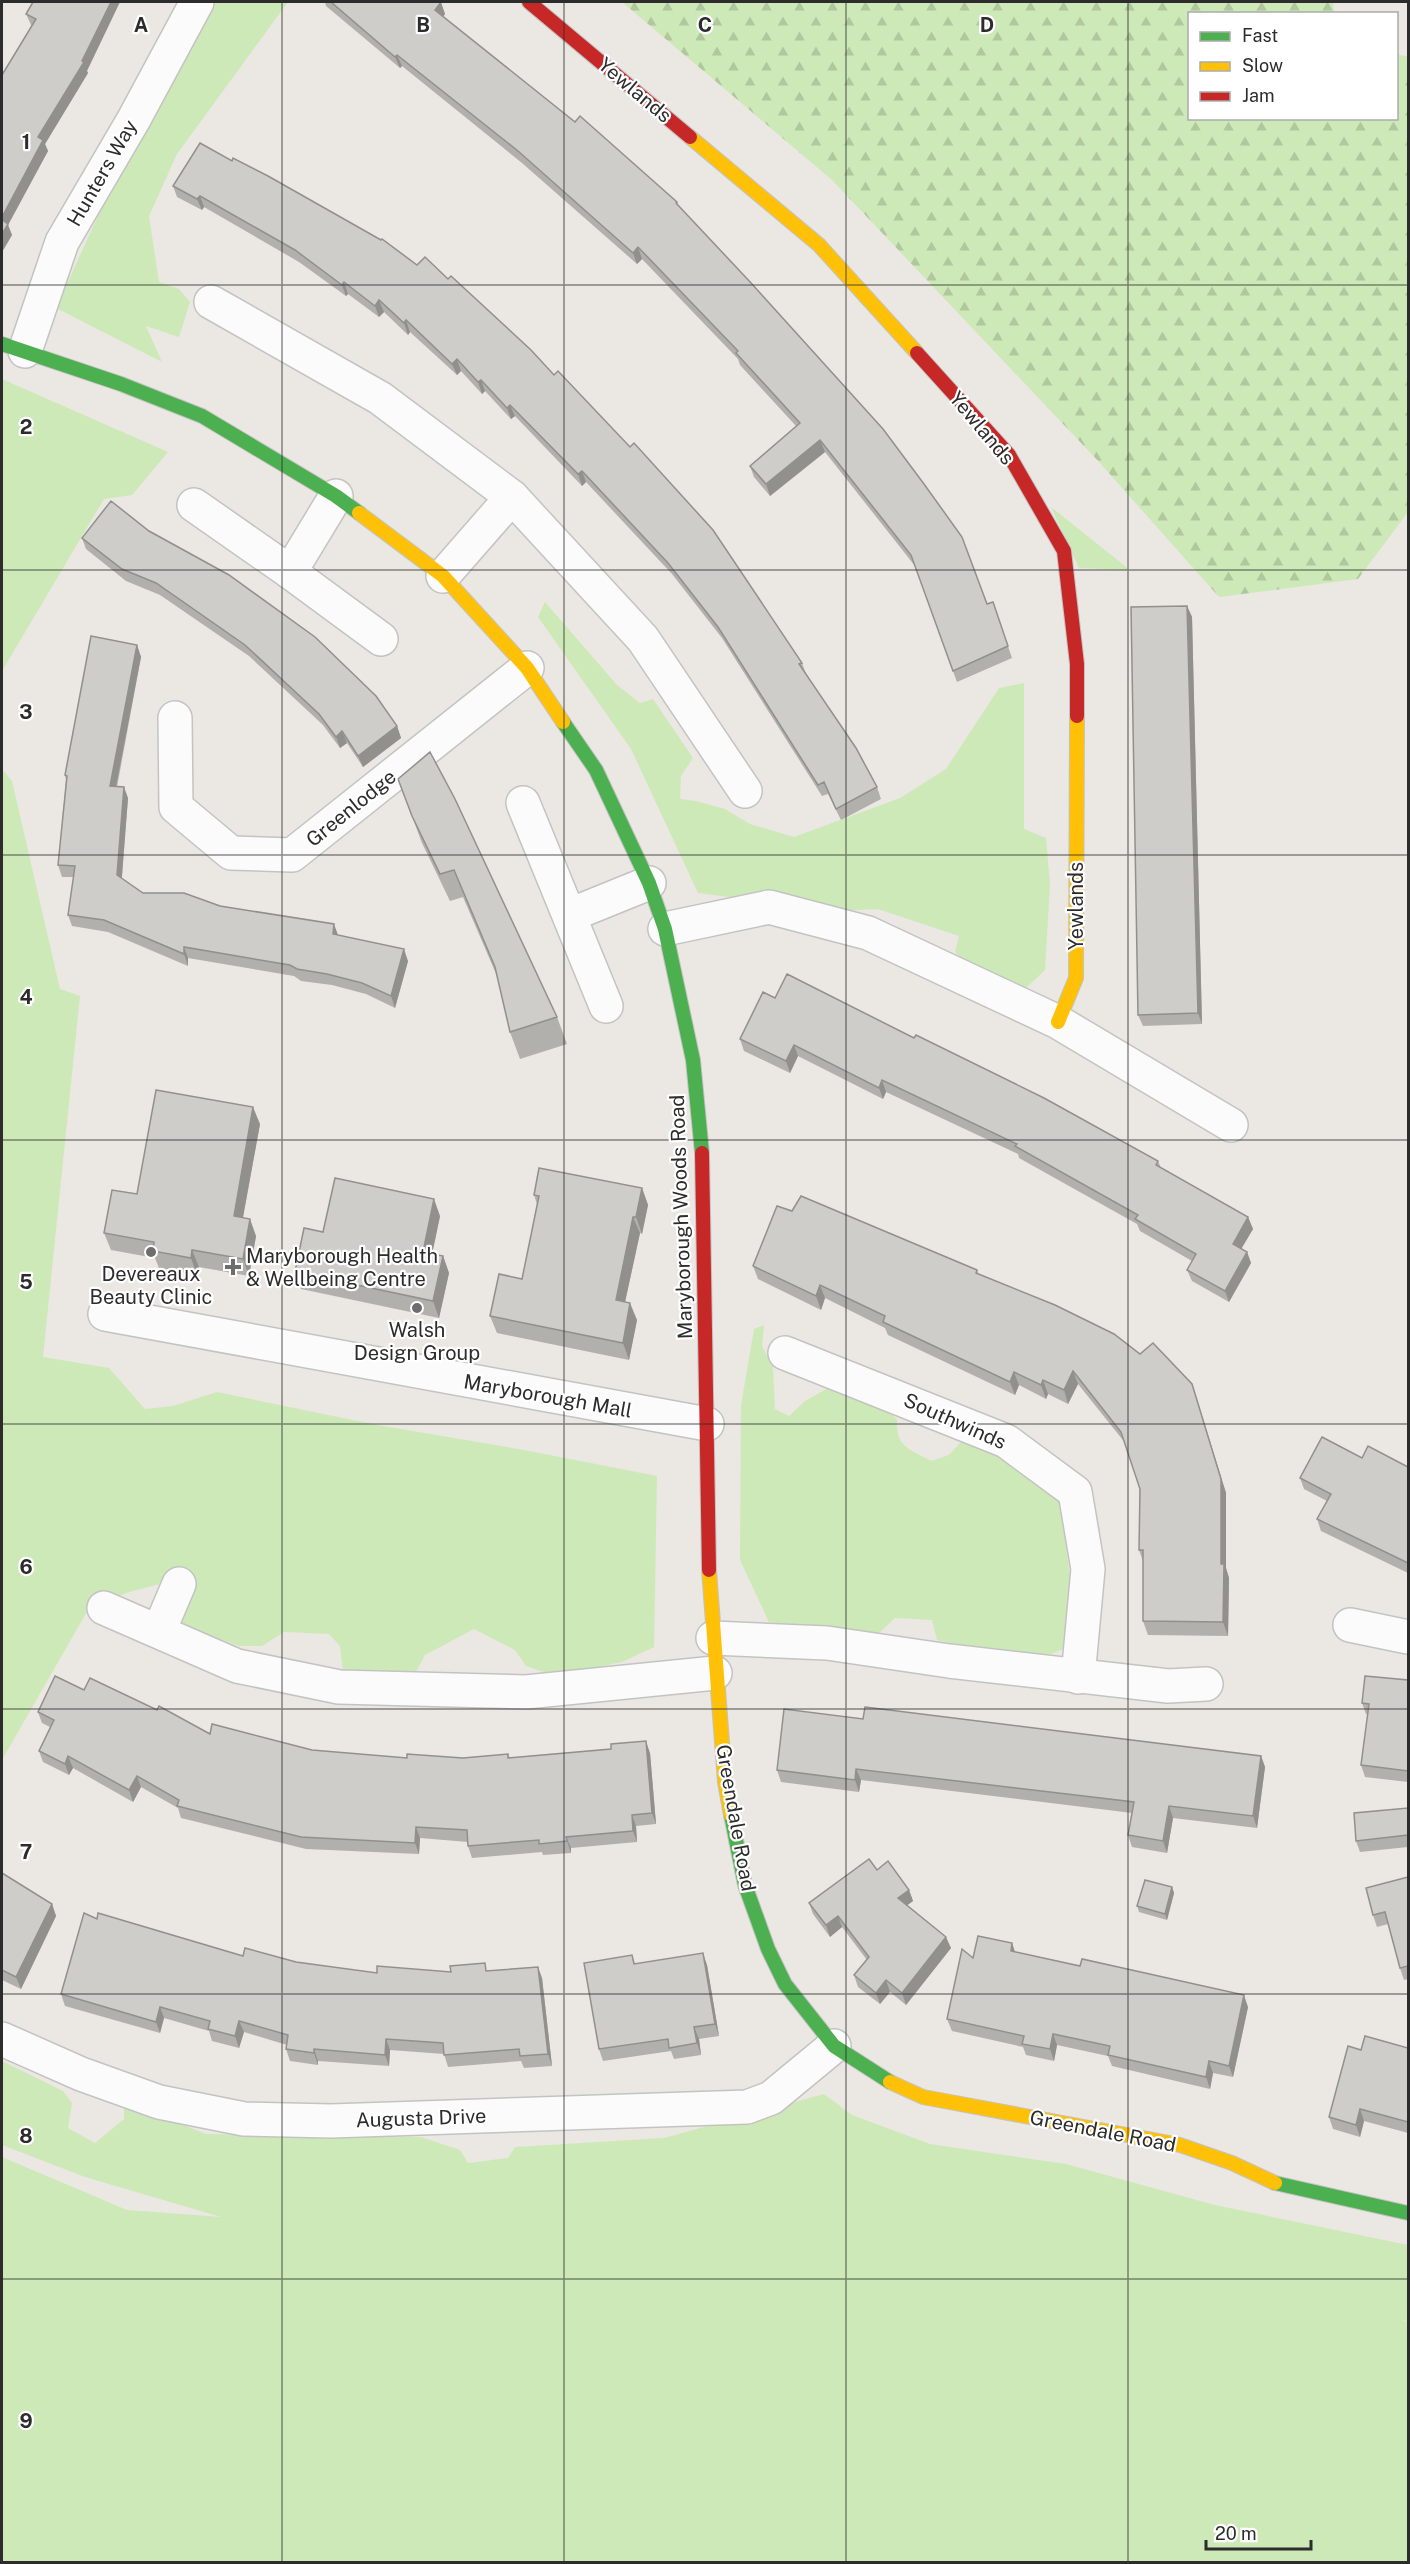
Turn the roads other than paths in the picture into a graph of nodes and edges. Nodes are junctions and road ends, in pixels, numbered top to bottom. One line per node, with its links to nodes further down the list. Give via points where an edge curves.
1 (197, 2): 4 (street, Hunters Way, via 62,242)
2 (529, 2): 19 (street, Yewlands, via 819,245 1009,455 1064,551 1077,664 1076,978)
3 (211, 302): 6 (street, via 380,398)
4 (13, 348): 5 (street, Maryborough Woods Road, via 202,416)
5 (336, 496): 8 (street); 9 (street, Maryborough Woods Road)
6 (512, 497): 9 (street); 13 (street, via 643,639)
7 (194, 505): 8 (street)
8 (290, 572): 10 (street)
9 (443, 576): 11 (street, Maryborough Woods Road)
10 (381, 639)
11 (526, 668): 12 (street, Greenlodge, via 292,855 231,853 176,807); 15 (street, Maryborough Woods Road, via 596,770)
12 (175, 718)
13 (746, 790)
14 (523, 803): 16 (street)
15 (649, 883): 16 (street); 17 (street, Maryborough Woods Road)
16 (570, 915): 18 (street)
17 (665, 929): 19 (street, via 769,908 868,933); 23 (street, Maryborough Woods Road, via 693,1060 702,1133)
18 (606, 1006)
19 (1058, 1022): 20 (street)
20 (1231, 1125)
21 (105, 1314): 23 (street, Maryborough Mall)
22 (785, 1353): 31 (street, Southwinds, via 1006,1441 1074,1492 1088,1569)
23 (707, 1424): 29 (street, Maryborough Woods Road, via 707,1537)
24 (179, 1584): 27 (street)
25 (104, 1608): 27 (street)
26 (1350, 1625): 28 (street)
27 (159, 1631): 30 (street, via 237,1666 339,1686 526,1692)
28 (1408, 1637)
29 (713, 1638): 30 (street, Maryborough Woods Road); 31 (street, via 827,1643)
30 (715, 1673): 34 (street, Greendale Road, via 725,1782 745,1885 785,1984)
31 (1078, 1677): 32 (street, via 1168,1686)
32 (1206, 1684)
33 (2, 2039): 34 (street, Augusta Drive, via 81,2074 159,2102 244,2119 331,2121 747,2107 771,2098)
34 (834, 2046): 35 (street, Greendale Road, via 892,2084 923,2097 1180,2145 1280,2184)
35 (1408, 2213)

